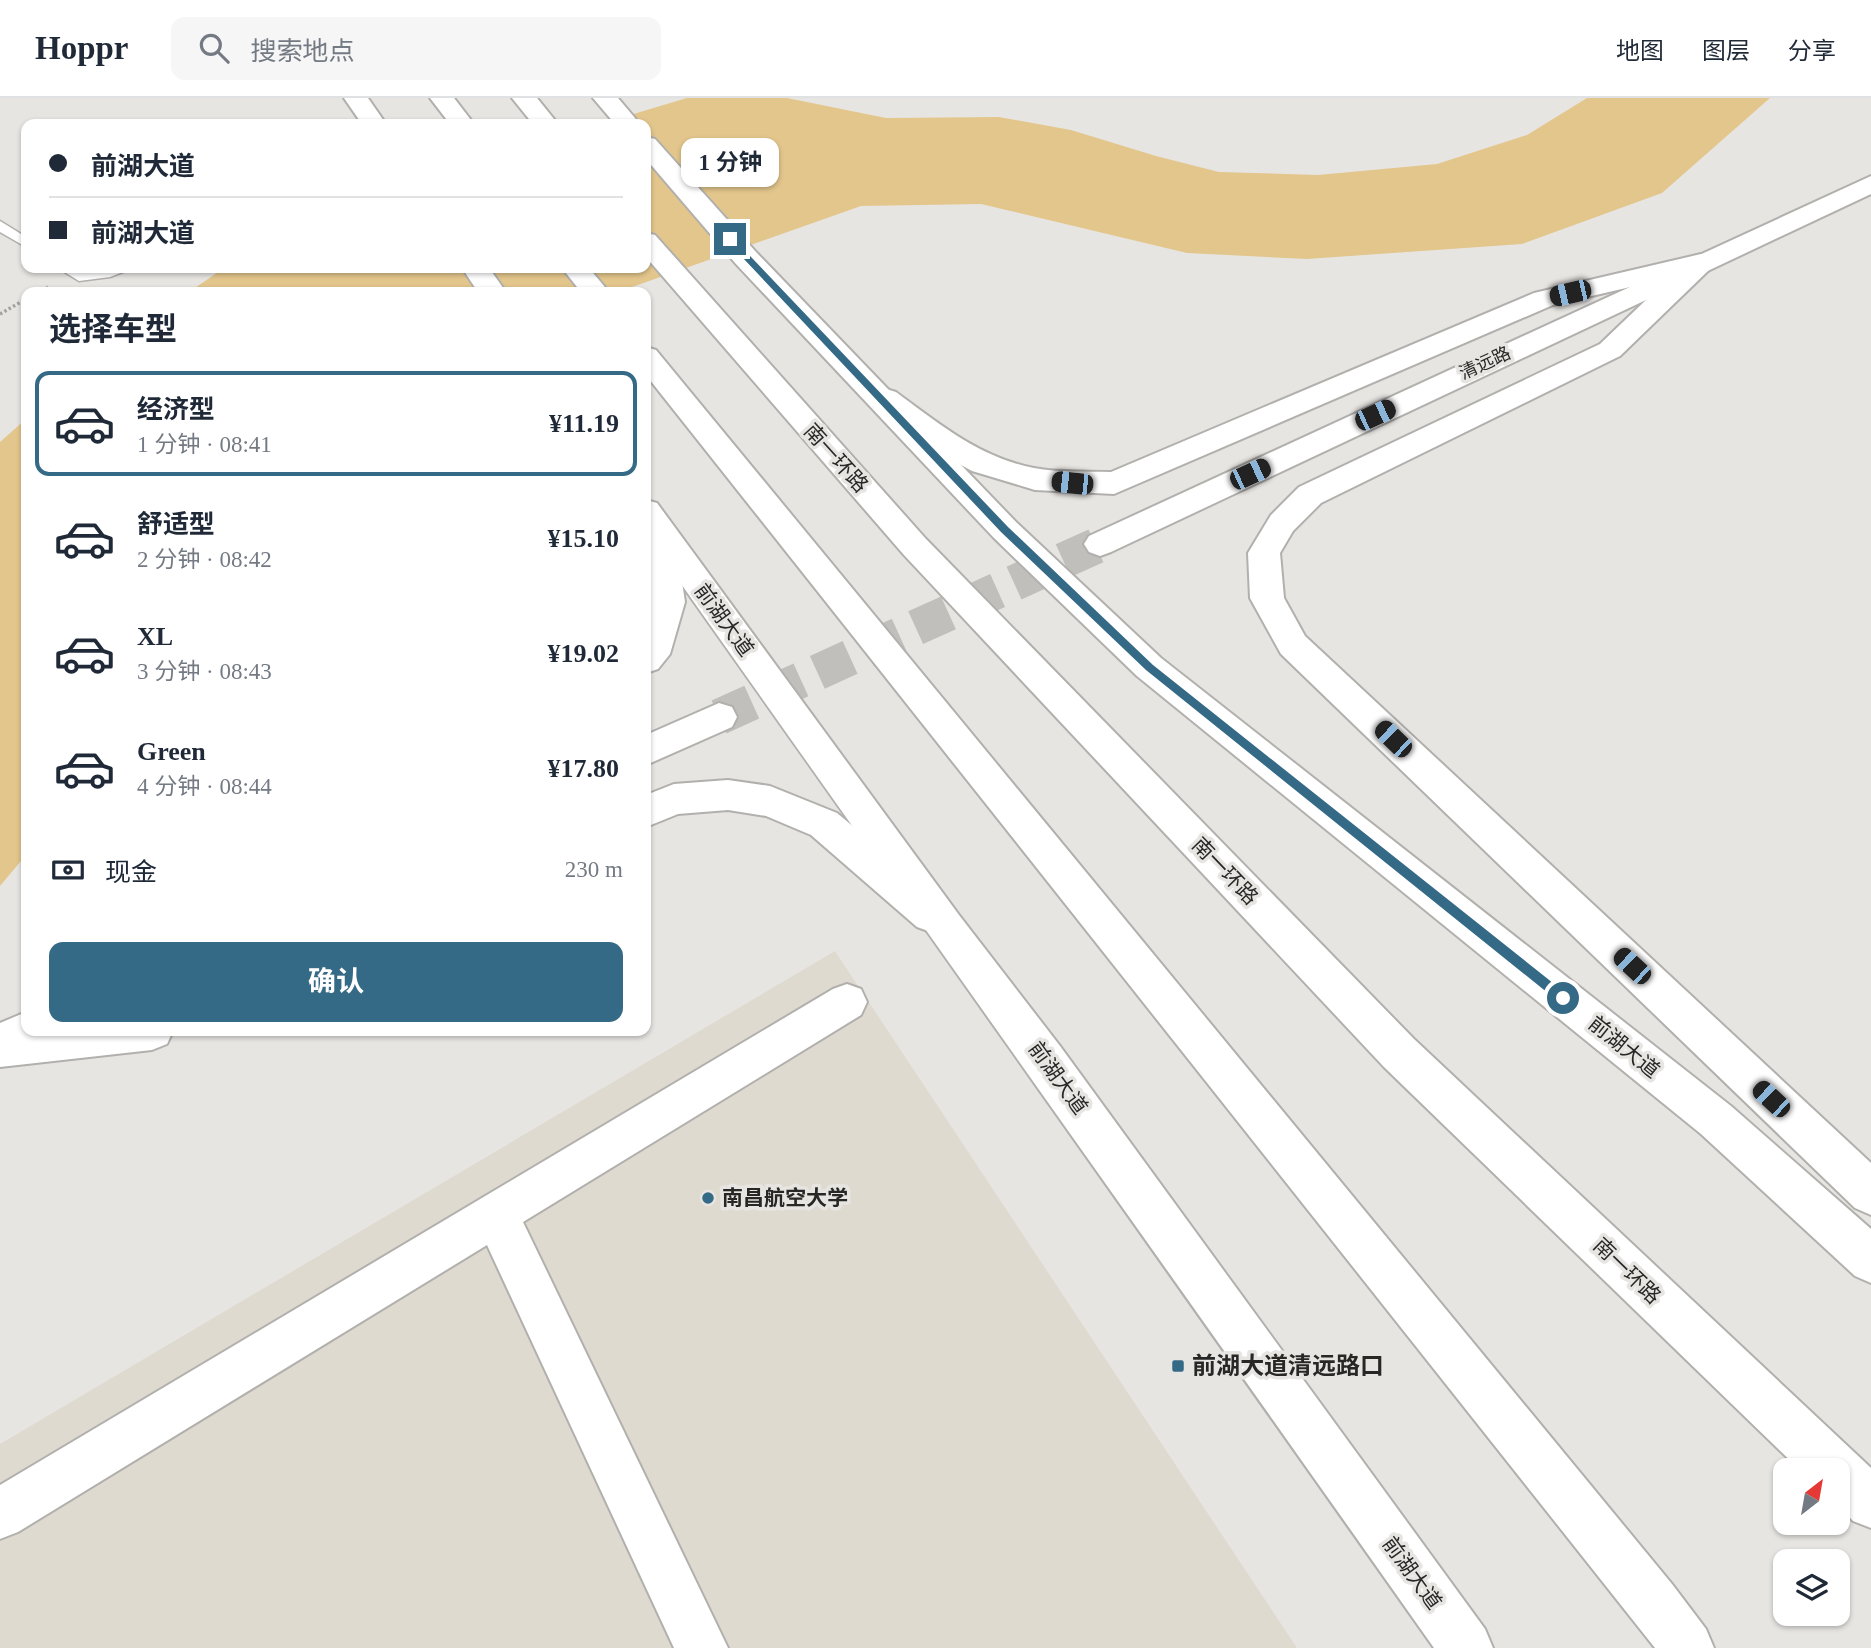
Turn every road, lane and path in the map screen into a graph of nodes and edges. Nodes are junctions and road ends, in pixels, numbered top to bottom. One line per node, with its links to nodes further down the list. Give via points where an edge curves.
1 (356, 98): 4 (main road)
2 (442, 98): 5 (main road)
3 (524, 98): 6 (main road)
4 (370, 119)
5 (458, 119)
6 (542, 119)
7 (651, 150): 20 (main road, 前湖大道)
8 (1871, 184): 12 (main road, 清远路)
9 (0, 225): 10 (lane)
10 (21, 240)
11 (651, 247): 38 (main road, 南一环路, via 915,547 1399,1053)
12 (1701, 262): 20 (main road, via 1544,299 1114,483 1035,479 984,464 943,442); 22 (main road, 清远路); 35 (main road, via 1610,350 1310,495 1282,523 1264,553 1267,598 1293,645)
13 (73, 273): 14 (lane, via 79,277)
14 (110, 273)
15 (579, 273): 16 (main road)
16 (591, 287)
17 (21, 302): 18 (path)
18 (0, 314)
19 (651, 362): 44 (main road)
20 (861, 380): 37 (main road, 前湖大道, via 1005,530 1149,667 1716,1120)
21 (652, 519): 23 (main road, via 668,602); 27 (main road, 前湖大道)
22 (1100, 544)
23 (651, 656)
24 (719, 717): 25 (main road)
25 (651, 749)
26 (651, 810): 27 (main road, via 674,799 728,795 770,801 824,824)
27 (945, 927): 43 (main road, 前湖大道)
28 (848, 1002): 36 (main road)
29 (21, 1021): 32 (main road)
30 (21, 1033): 33 (main road)
31 (107, 1036): 34 (main road)
32 (0, 1037)
33 (0, 1042)
34 (0, 1048)
35 (1871, 1193)
36 (496, 1215): 41 (main road); 42 (main road)
37 (1871, 1260)
38 (1823, 1458)
39 (1850, 1483): 40 (main road, 南一环路)
40 (1871, 1503)
41 (0, 1514)
42 (701, 1648)
43 (1466, 1648)
44 (1687, 1648)

